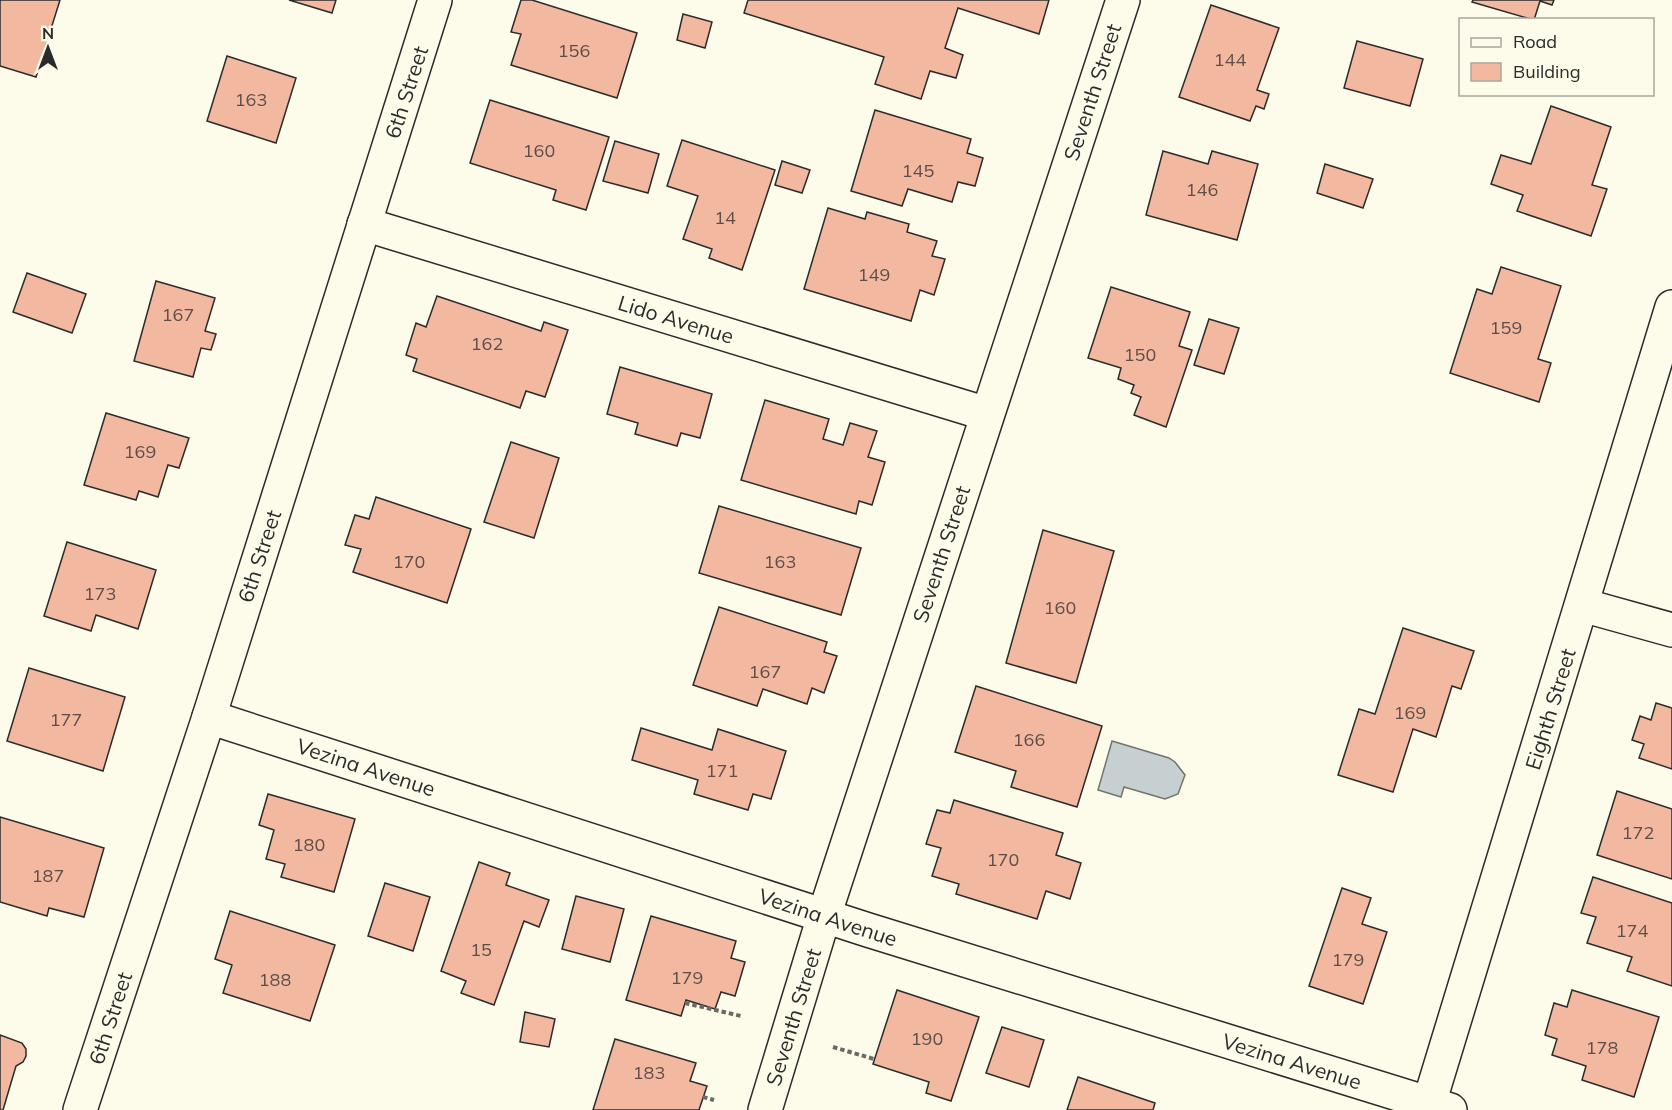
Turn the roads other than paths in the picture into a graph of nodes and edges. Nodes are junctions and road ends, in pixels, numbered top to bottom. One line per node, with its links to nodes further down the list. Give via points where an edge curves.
1 (435, 0): 3 (street, 6th Street)
2 (1123, 0): 5 (street, Seventh Street)
3 (364, 224): 5 (street, Lido Avenue); 8 (street, 6th Street)
4 (1672, 308): 6 (street, Eighth Street)
5 (987, 414): 9 (street, Seventh Street)
6 (1582, 605): 7 (street); 10 (street, Eighth Street)
7 (1672, 630)
8 (209, 717): 9 (street, Vezina Avenue); 11 (street, 6th Street)
9 (824, 916): 10 (street, Vezina Avenue); 12 (street, Seventh Street)
10 (1436, 1108)
11 (80, 1110)
12 (765, 1110)

